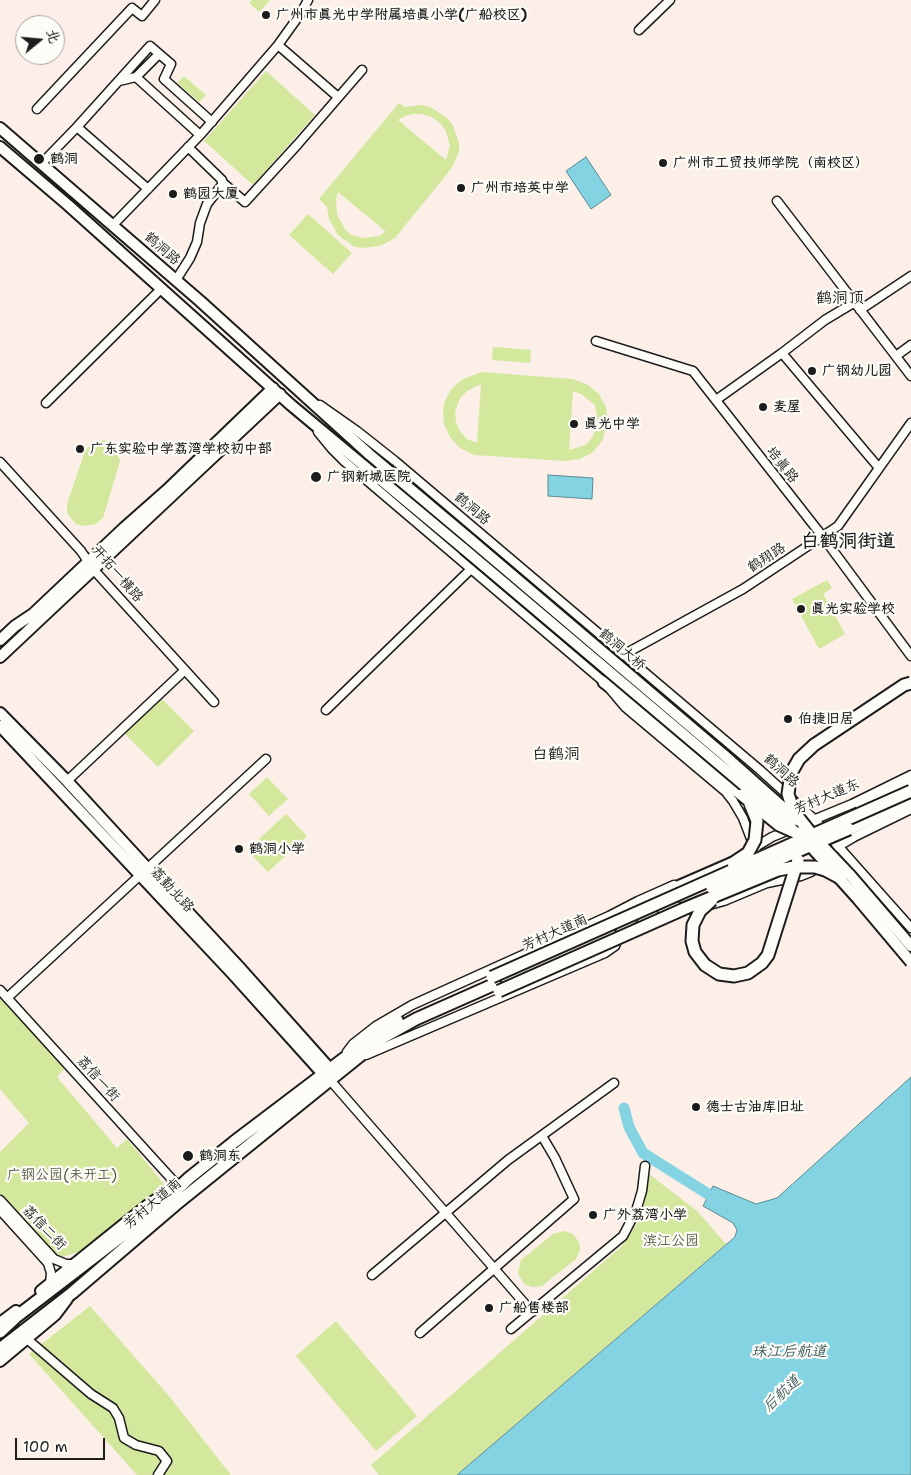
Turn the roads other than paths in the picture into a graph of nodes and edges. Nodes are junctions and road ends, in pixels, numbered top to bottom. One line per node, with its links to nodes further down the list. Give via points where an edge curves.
1 (156, 0): 11 (street, via 142,16 132,8)
2 (308, 0): 5 (street)
3 (670, 0): 4 (street)
4 (640, 30)
5 (278, 45): 10 (street); 12 (street)
6 (160, 54): 8 (street); 9 (street, via 150,46); 12 (street, via 171,64 164,79)
7 (362, 70): 10 (street)
8 (136, 76): 9 (street); 15 (street)
9 (119, 81): 14 (street)
10 (338, 97): 19 (street, via 245,202)
11 (37, 109)
12 (212, 122): 15 (street)
13 (0, 128): 18 (main road, 鹤洞路)
14 (78, 128): 18 (street); 20 (street)
15 (200, 135): 17 (street)
16 (0, 147): 25 (main road)
17 (188, 148): 19 (street); 20 (street)
18 (42, 163): 22 (main road, 鹤洞路)
19 (222, 182): 24 (street, via 207,204 197,242)
20 (148, 189): 22 (street)
21 (777, 201): 26 (street)
22 (113, 225): 24 (main road, 鹤洞路)
23 (911, 276): 27 (street)
24 (176, 280): 34 (main road, 鹤洞路)
25 (161, 289): 33 (main road); 36 (street)
26 (855, 302): 27 (street); 30 (street)
27 (860, 310): 31 (street)
28 (596, 341): 35 (street, 培真路, via 693,371)
29 (911, 345): 31 (street)
30 (782, 353): 35 (street); 40 (street)
31 (896, 356): 32 (street)
32 (911, 376)
33 (276, 391): 37 (main road); 42 (main road)
34 (300, 391): 47 (street, 鹤洞路, via 395,461); 69 (main road, 鹤洞大桥, bridge, via 370,455 742,770)
35 (716, 400): 41 (street, 培真路)
36 (46, 403)
37 (308, 418): 43 (street, via 344,461); 75 (main road, 鹤洞大桥, bridge, via 753,793 803,838)
38 (911, 423): 40 (street, 鹤翔路)
39 (0, 462): 42 (street, 开拓一横路)
40 (879, 468): 41 (street, 鹤翔路, via 838,526)
41 (823, 537): 48 (street, 鹤翔路, via 743,589); 49 (street, 培真路)
42 (90, 565): 44 (main road); 45 (main road); 53 (street, 开拓一横路)
43 (471, 569): 52 (street); 57 (street)
44 (15, 626): 45 (main road, via 13,634); 46 (main road)
45 (21, 637): 50 (main road); 51 (main road)
46 (0, 640)
47 (608, 642): 48 (street, 鹤洞路); 52 (street, via 607,663 600,669)
48 (623, 655): 67 (street, 鹤洞路)
49 (911, 656)
50 (0, 657)
51 (0, 661)
52 (589, 669): 54 (street)
53 (185, 670): 56 (street, 开拓一横路); 61 (street)
54 (604, 682): 64 (highway); 73 (street, via 625,707 726,792 743,818)
55 (911, 682): 69 (highway, bridge, via 814,745 799,759 790,778 788,794 794,812)
56 (214, 702)
57 (326, 710)
58 (1, 717): 61 (main road, 荔勤北路); 74 (main road, 荔勤北路)
59 (266, 759): 74 (street)
60 (911, 775): 67 (street, 芳村大道东)
61 (67, 781): 74 (main road, 荔勤北路)
62 (911, 783): 71 (highway, bridge, via 831,821)
63 (911, 791): 70 (highway, bridge)
64 (742, 795): 68 (highway, bridge, via 774,822 797,832 820,836); 78 (highway, bridge, via 752,808 757,826 754,844 744,856)
65 (911, 800): 68 (highway)
66 (911, 809): 72 (street)
67 (814, 819): 72 (street, 鹤洞路); 73 (street, 芳村大道东)
68 (849, 829): 83 (highway, 芳村大道南, bridge)
69 (809, 831): 81 (main road, 鹤洞大桥, bridge)
70 (824, 831): 71 (highway, bridge); 77 (highway, bridge, via 808,841 800,852 768,955 758,967 743,974 729,976 714,971 700,961 693,946 695,920)
71 (791, 845): 78 (highway, 芳村大道南, bridge)
72 (839, 846): 76 (street, via 811,872); 79 (street, 鹤洞路)
73 (755, 847): 76 (street); 78 (street, 芳村大道南, via 638,901)
74 (143, 871): 85 (street); 87 (main road, 荔勤北路, via 239,967)
75 (840, 878): 77 (highway, bridge, via 820,868 789,867); 82 (main road, 鹤洞大桥, bridge)
76 (767, 883): 80 (street, 芳村大道南, via 707,906 663,906 626,923)
77 (719, 894): 83 (highway, bridge)
78 (607, 922): 80 (street, via 618,920); 83 (highway, 芳村大道南, bridge); 87 (street, 芳村大道南, via 404,1009 353,1044)
79 (911, 928)
80 (621, 930): 86 (street, 芳村大道南, via 615,946 600,956)
81 (911, 946)
82 (911, 962)
83 (495, 984): 86 (highway, 芳村大道南, via 401,1027); 87 (highway, 芳村大道南, via 391,1024 375,1033)
84 (0, 990): 85 (street, 荔信一街)
85 (7, 998): 92 (street, 荔信一街)
86 (357, 1059): 87 (highway, 芳村大道南)
87 (331, 1071): 91 (highway, 芳村大道南); 95 (street); 100 (highway, 芳村大道南)
88 (614, 1084): 89 (street)
89 (542, 1136): 95 (street, via 508,1160); 97 (street, via 574,1199)
90 (645, 1166): 101 (street, via 642,1192 623,1236)
91 (190, 1178): 92 (main road, 芳村大道南); 104 (highway, via 153,1212)
92 (178, 1186): 96 (main road, 芳村大道南, via 148,1205)
93 (0, 1200): 96 (street, 荔信二街, via 54,1259)
94 (0, 1210): 99 (street, 荔信二街, via 48,1263)
95 (446, 1213): 97 (street); 98 (street)
96 (74, 1264): 99 (main road, 芳村大道南)
97 (495, 1268): 101 (street); 105 (street)
98 (372, 1276)
99 (50, 1284): 102 (main road, 芳村大道南)
100 (72, 1293): 106 (main road, 芳村大道南, via 56,1315); 107 (highway)
101 (532, 1312): 103 (street)
102 (0, 1323)
103 (511, 1329)
104 (0, 1332)
105 (420, 1333)
106 (27, 1339): 108 (main road, 芳村大道南); 109 (street, via 91,1394 113,1408 124,1438 159,1451 167,1461)
107 (0, 1348)
108 (0, 1361)
109 (158, 1475)

